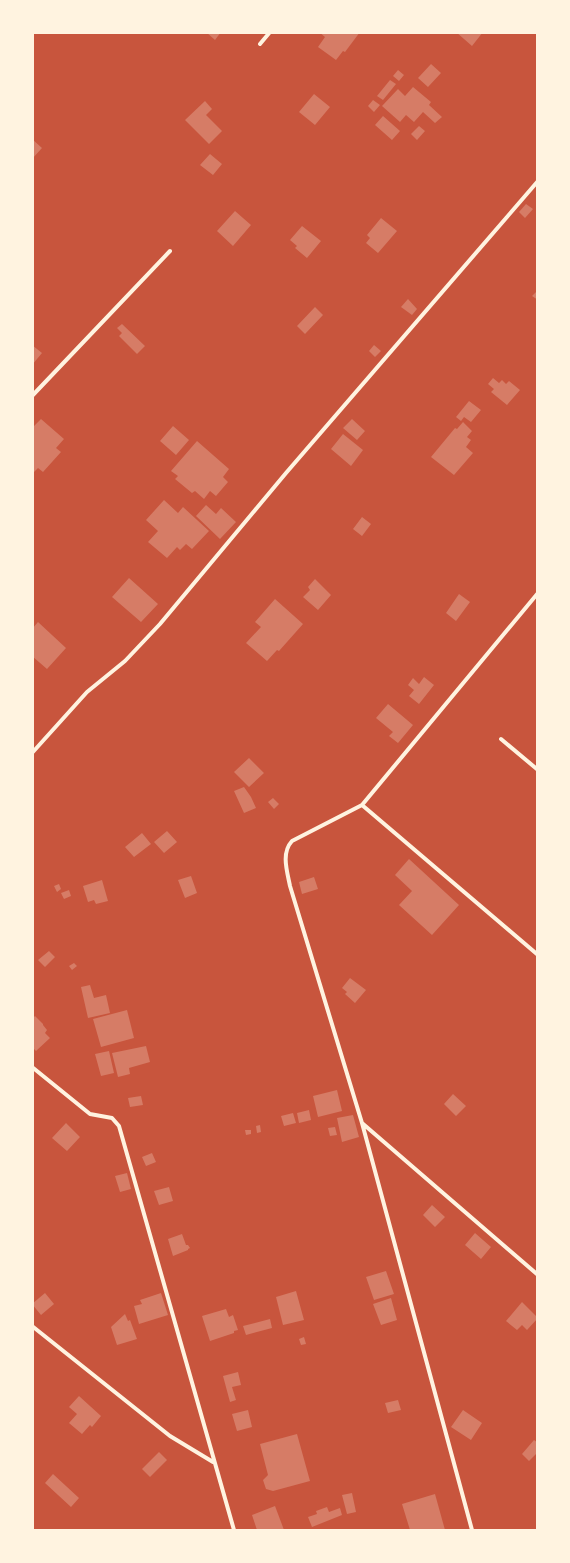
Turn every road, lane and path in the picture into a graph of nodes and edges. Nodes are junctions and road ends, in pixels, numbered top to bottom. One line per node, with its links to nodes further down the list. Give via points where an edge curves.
1 (270, 32): 2 (lane)
2 (260, 44)
3 (538, 181): 8 (lane, via 160,624 125,661 87,692)
4 (170, 251): 5 (lane)
5 (32, 396)
6 (538, 593): 10 (lane)
7 (501, 740): 9 (lane)
8 (32, 753)
9 (538, 770)
10 (362, 805): 11 (lane); 13 (lane, via 292,841 285,863)
11 (538, 955)
12 (32, 1066): 16 (lane, via 90,1114 112,1118 119,1126)
13 (362, 1123): 14 (lane); 18 (lane)
14 (538, 1275)
15 (32, 1326): 16 (lane, via 170,1436)
16 (213, 1462): 17 (lane)
17 (234, 1530)
18 (472, 1530)

